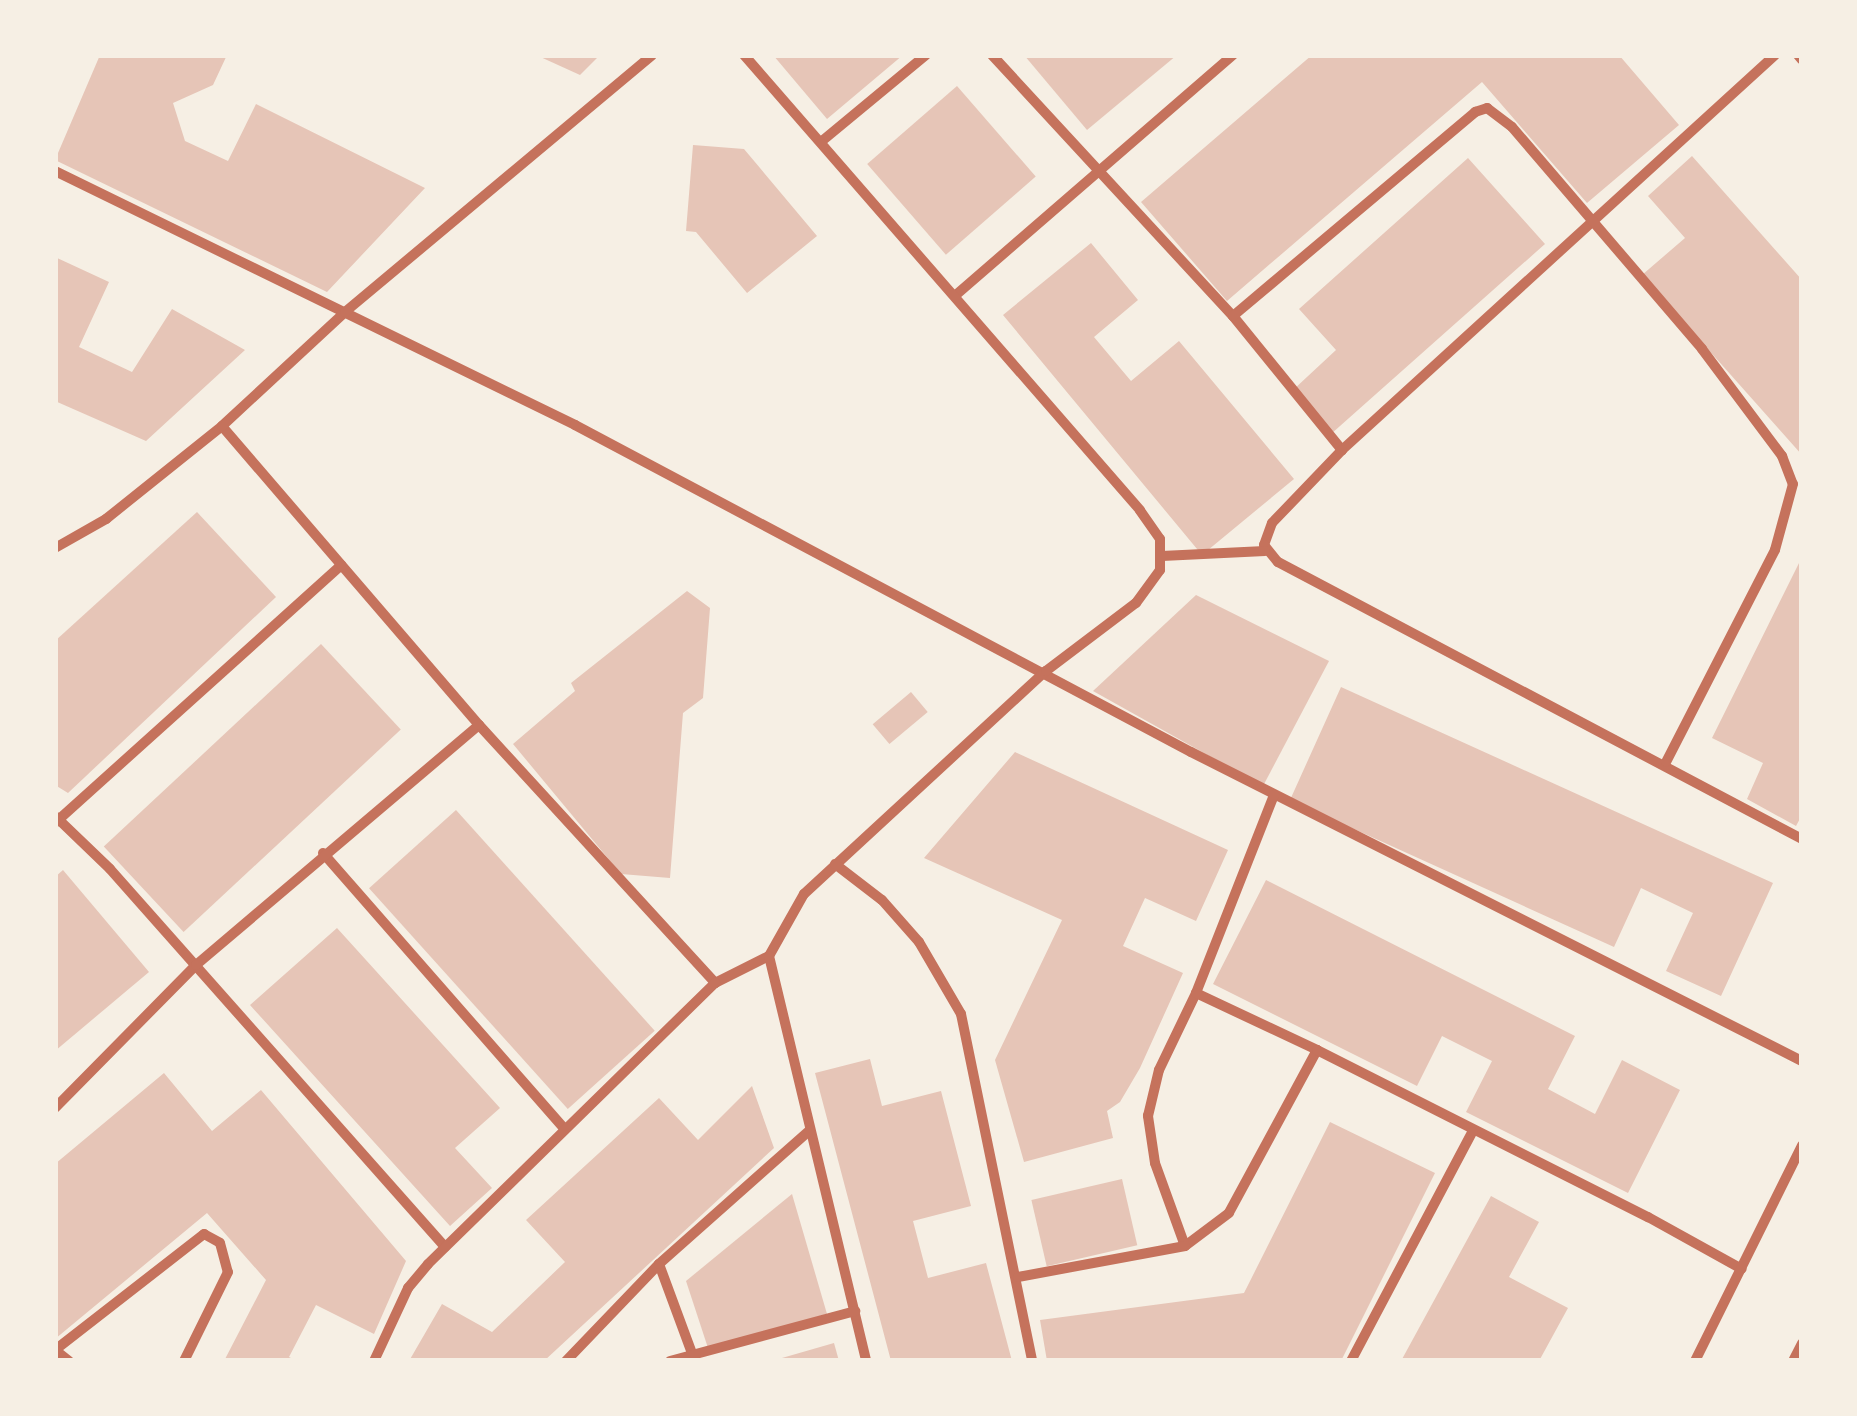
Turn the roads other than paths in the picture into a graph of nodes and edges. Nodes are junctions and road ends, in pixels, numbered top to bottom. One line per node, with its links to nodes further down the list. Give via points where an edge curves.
1 (652, 55): 12 (street)
2 (744, 55): 7 (street)
3 (926, 55): 7 (street)
4 (992, 55): 9 (street)
5 (1234, 55): 9 (street)
6 (1775, 55): 10 (street)
7 (822, 142): 11 (street)
8 (55, 171): 12 (street)
9 (1105, 171): 11 (street); 13 (street)
10 (1596, 220): 13 (street, via 1488,108 1475,112); 15 (street); 22 (street, via 1702,348 1782,456 1793,484 1775,550)
11 (957, 294): 18 (street, via 1140,510 1160,539)
12 (345, 312): 14 (street); 20 (street)
13 (1233, 316): 15 (street)
14 (222, 426): 16 (street, via 106,519); 19 (street)
15 (1342, 450): 17 (street, via 1272,524)
16 (55, 548)
17 (1265, 552): 18 (street); 22 (street)
18 (1162, 556): 20 (street, via 1152,586 1136,603)
19 (341, 565): 21 (street); 24 (street)
20 (1046, 671): 23 (street); 27 (street)
21 (479, 724): 26 (street); 30 (street)
22 (1666, 762): 25 (street)
23 (1274, 795): 31 (street); 33 (street)
24 (56, 820): 29 (street)
25 (1802, 838)
26 (323, 852): 29 (street); 35 (street)
27 (836, 864): 28 (street, via 804,894); 43 (street, via 882,900 918,942 960,1014)
28 (769, 956): 30 (street); 36 (street)
29 (196, 965): 34 (street); 40 (street)
30 (715, 983): 35 (street)
31 (1196, 993): 32 (street); 39 (street, via 1159,1070 1148,1116 1154,1163)
32 (1316, 1050): 37 (street); 39 (street, via 1229,1213)
33 (1802, 1062)
34 (55, 1108)
35 (565, 1129): 40 (street)
36 (810, 1130): 41 (street); 44 (street)
37 (1472, 1132): 42 (street); 55 (street)
38 (1802, 1144): 42 (street)
39 (1185, 1246): 43 (street)
40 (445, 1247): 50 (street, via 408,1288)
41 (659, 1264): 47 (street); 51 (street)
42 (1742, 1269): 56 (street)
43 (1018, 1277): 54 (street)
44 (854, 1311): 47 (street); 53 (street)
45 (1802, 1342): 57 (street)
46 (55, 1350): 48 (street); 49 (street, via 204,1234 220,1244 228,1272)
47 (693, 1356): 52 (street)
48 (68, 1361)
49 (184, 1361)
50 (374, 1361)
51 (566, 1361)
52 (670, 1361)
53 (866, 1361)
54 (1032, 1361)
55 (1351, 1361)
56 (1695, 1361)
57 (1793, 1361)

